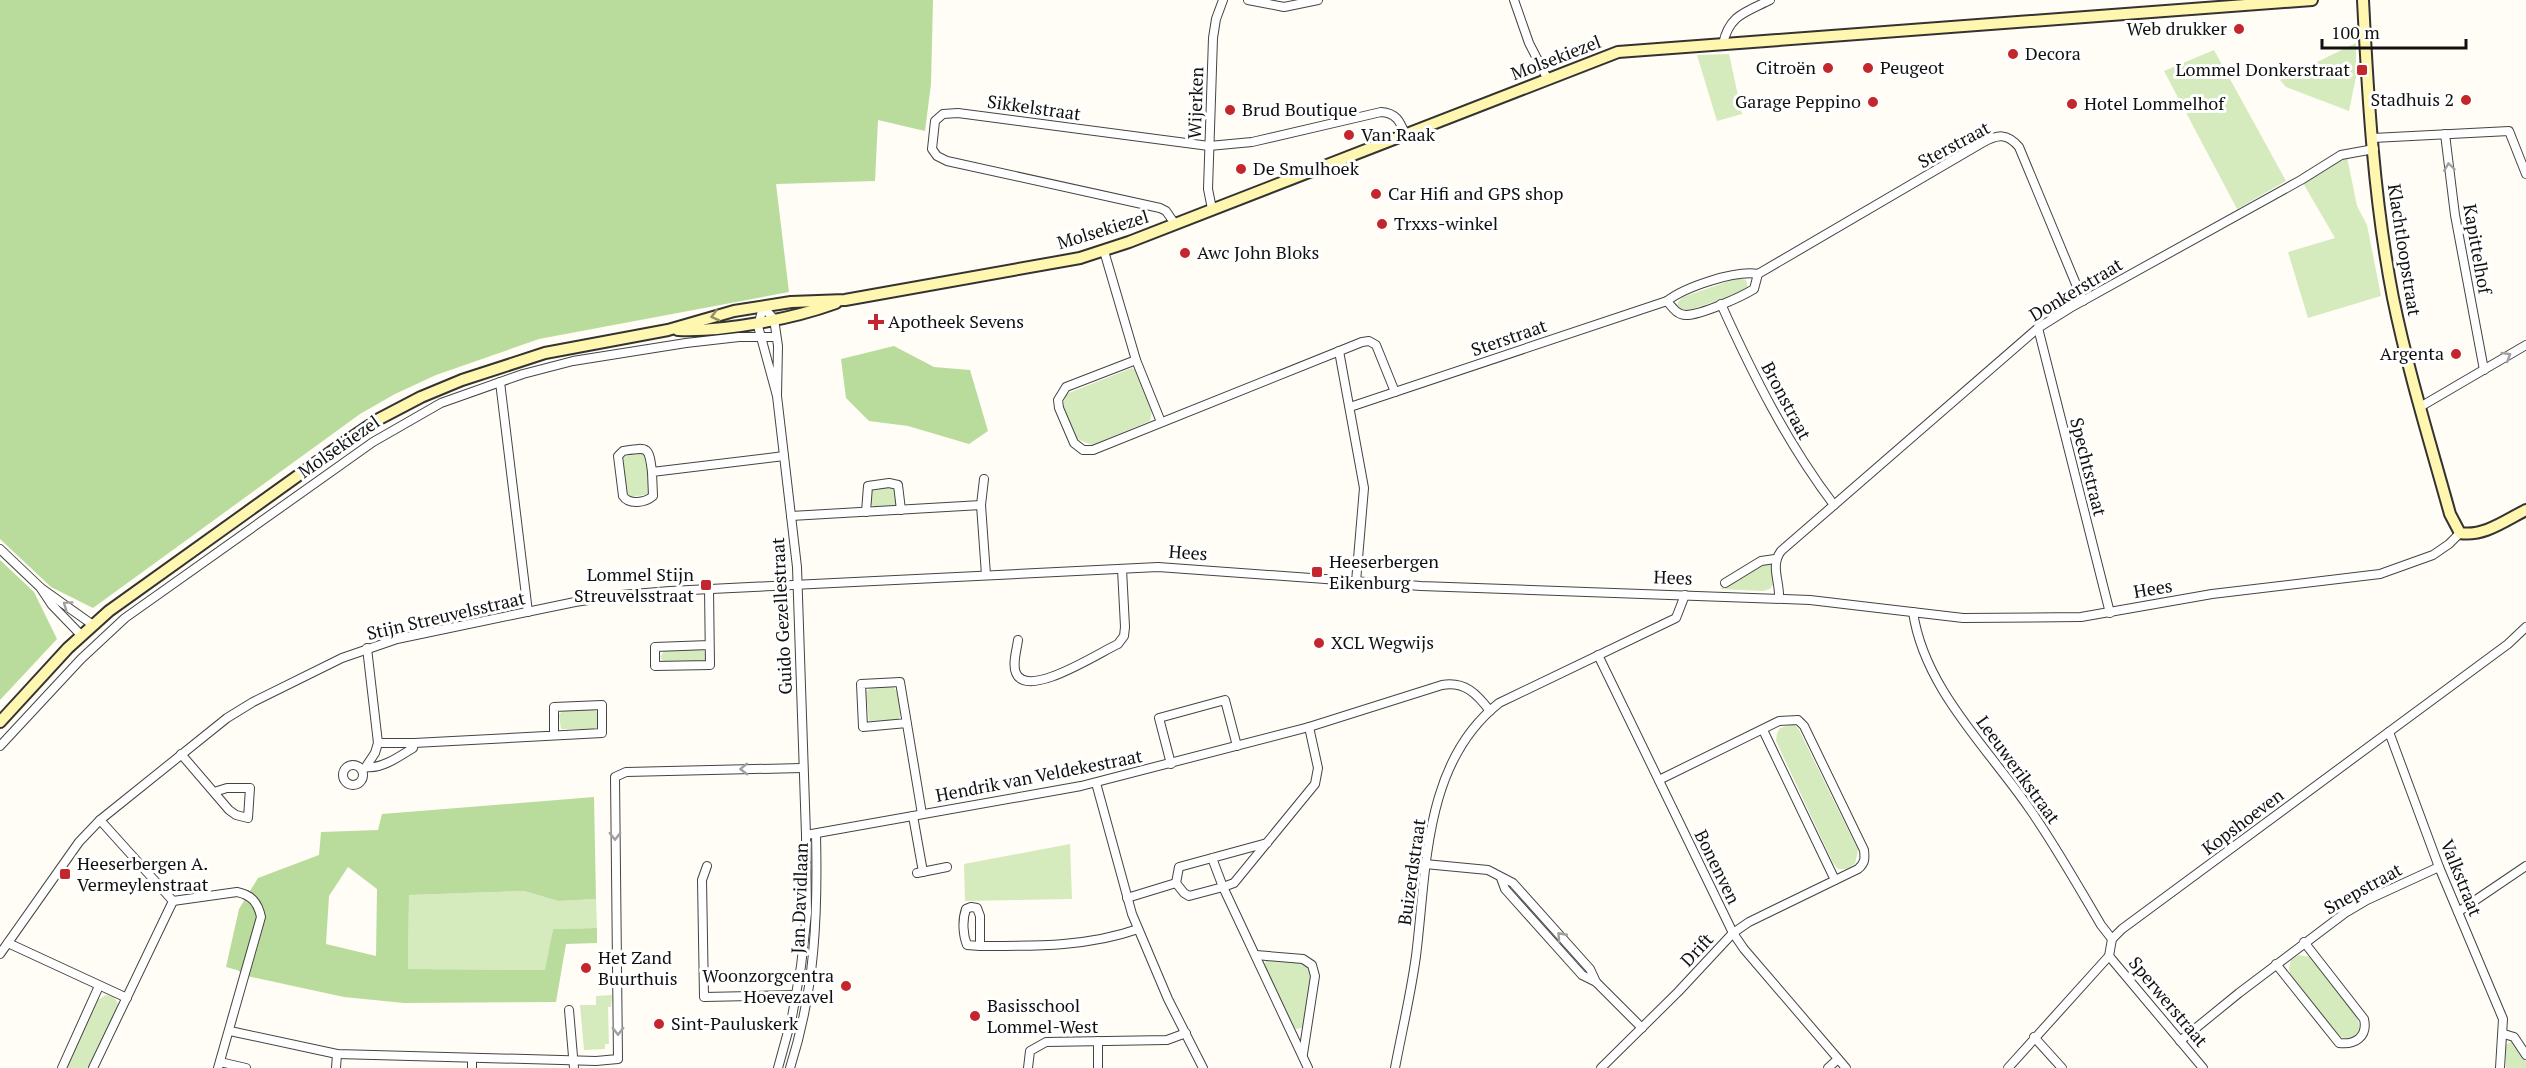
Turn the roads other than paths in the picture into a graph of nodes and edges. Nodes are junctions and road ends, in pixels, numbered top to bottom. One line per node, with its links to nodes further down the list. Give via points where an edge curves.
1 (1223, 0): 13 (street, Wijerken, via 1213,38)
2 (1248, 0): 3 (street, via 1284,6)
3 (1318, 0)
4 (1514, 0): 9 (street)
5 (1770, 0): 8 (street, via 1735,18)
6 (2312, 0): 8 (main road, Molsekiezel)
7 (2362, 0): 12 (main road, Klachtloopstraat)
8 (1723, 44): 9 (main road, Molsekiezel, via 1618,52)
9 (1547, 78): 10 (main road, Molsekiezel)
10 (1405, 134): 13 (street, Sikkelstraat, via 1397,118 1381,112); 15 (main road, Molsekiezel)
11 (2445, 134): 12 (street, Donkerstraat); 14 (street, Donkerstraat, via 2509,131); 33 (street, Kapittelhof, one-way to 11)
12 (2374, 144): 21 (street, Donkerstraat, via 2342,155); 38 (main road, Klachtloopstraat, via 2391,287)
13 (1209, 147): 15 (street, Wijerken, via 1208,189); 16 (street, Sikkelstraat, via 958,113 943,114 935,121 932,149 947,161 1160,208 1167,211)
14 (2526, 174)
15 (1212, 209): 16 (main road, Molsekiezel)
16 (1175, 224): 17 (main road, Molsekiezel)
17 (1104, 251): 19 (main road, Molsekiezel); 32 (street)
18 (1758, 274): 20 (street, Sterstraat, via 1734,274 1675,294); 21 (street, Sterstraat, via 1999,135 2012,139 2019,147); 22 (street, Sterstraat, via 1754,289)
19 (844, 300): 23 (main road, Molsekiezel); 24 (main road, Molsekiezel)
20 (1667, 301): 22 (street, Sterstraat, via 1679,314 1687,315); 35 (street, Sterstraat)
21 (2083, 301): 26 (street, Donkerstraat)
22 (1721, 304): 43 (street, Bronstraat, via 1800,459)
23 (763, 307): 24 (street); 25 (street, Guido Gezellestraat); 27 (main road, Molsekiezel, one-way to 27, via 713,316)
24 (774, 319): 25 (main road, Molsekiezel); 28 (street, Guido Gezellestraat)
25 (758, 322): 27 (main road, Molsekiezel); 29 (street, Guido Gezellestraat)
26 (2038, 328): 43 (street, Donkerstraat); 63 (street, Spechtstraat)
27 (668, 330): 64 (main road, Molsekiezel, via 530,357 462,380 399,408 345,442)
28 (776, 337): 29 (street, Molsekiezel); 36 (street, Guido Gezellestraat)
29 (761, 339): 34 (street, Molsekiezel, via 696,341 573,361); 36 (street, Guido Gezellestraat)
30 (2526, 345): 33 (street, one-way to 30)
31 (1339, 351): 35 (street, via 1362,342 1376,345); 37 (street); 39 (street)
32 (1136, 360): 39 (street); 39 (street, via 1066,387 1058,400 1059,408 1074,443 1083,450 1093,450)
33 (2484, 369): 38 (street)
34 (500, 382): 61 (street); 80 (street, Molsekiezel, via 441,403 383,435 124,618)
35 (1395, 392): 37 (street, Sterstraat)
36 (777, 396): 40 (street, Guido Gezellestraat)
37 (1350, 407): 54 (street, via 1364,488)
38 (2420, 407): 49 (main road, Klachtloopstraat, via 2450,514)
39 (1161, 422)
40 (784, 456): 41 (street); 48 (street, Guido Gezellestraat)
41 (652, 472): 41 (street, via 647,449 620,453 625,500 653,496)
42 (984, 479): 44 (street)
43 (1834, 505): 51 (street, Donkerstraat)
44 (981, 506): 45 (street); 53 (street)
45 (902, 510): 47 (street); 47 (street, via 898,485 877,484 868,486)
46 (2526, 510): 49 (main road, via 2483,532)
47 (866, 512): 48 (street)
48 (791, 516): 56 (street, Guido Gezellestraat)
49 (2460, 533): 63 (street, Hees, via 2433,555 2380,574 2212,594)
50 (0, 549): 57 (street)
51 (1775, 559): 55 (street, Donkerstraat, via 1761,561); 60 (street)
52 (1122, 568): 53 (street, Hees); 54 (street, Hees, via 1158,567); 67 (street, via 1125,627 1118,644 1044,681 1023,681 1015,669)
53 (986, 575): 56 (street, Hees)
54 (1356, 582): 59 (street, Hees)
55 (1725, 583)
56 (799, 585): 58 (street, Stijn Streuvelsstraat); 84 (street, Guido Gezellestraat)
57 (40, 587): 64 (street, one-way to 57); 66 (street)
58 (709, 589): 61 (street, Stijn Streuvelsstraat, via 621,595); 68 (street)
59 (1685, 595): 60 (street, Hees); 70 (street, Buizerdstraat, via 1676,618)
60 (1779, 598): 62 (street, Hees)
61 (528, 612): 69 (street, Stijn Streuvelsstraat)
62 (1912, 612): 63 (street, Hees, via 1963,618 2081,617); 110 (street, Leeuwerikstraat, via 1925,657 1949,698 2028,807)
63 (2110, 613)
64 (93, 625): 66 (main road, Molsekiezel)
65 (2526, 627): 76 (street, Kopshoeven)
66 (81, 635): 72 (main road, Molsekiezel)
67 (1018, 640)
68 (710, 645): 68 (street, via 710,665 655,666 655,647)
69 (367, 648): 78 (street); 82 (street, Stijn Streuvelsstraat, via 253,702)
70 (1598, 655): 71 (street, Buizerdstraat, via 1514,695); 85 (street, Bonenven)
71 (1490, 711): 74 (street, Hendrik van Veldekestraat, via 1475,693 1452,683); 95 (street, Buizerdstraat, via 1464,742 1445,778)
72 (0, 722)
73 (907, 723): 73 (street, via 900,682 861,684 863,727); 88 (street)
74 (1309, 727): 81 (street, Hendrik van Veldekestraat); 93 (street, via 1318,776)
75 (1763, 730): 85 (street, Drift); 100 (street); 100 (street, Drift, via 1785,720 1798,720 1804,726 1864,850 1864,864)
76 (2389, 732): 99 (street, Valkstraat); 110 (street, Kopshoeven)
77 (554, 735): 77 (street, via 554,707 602,705 602,733); 79 (street)
78 (378, 743): 79 (street); 79 (street, via 364,768 399,756)
79 (414, 743)
80 (0, 746)
81 (1237, 746): 83 (street, Hendrik van Veldekestraat); 83 (street, Hendrik van Veldekestraat, via 1225,700 1159,718)
82 (181, 754): 87 (street); 90 (street, Stijn Streuvelsstraat)
83 (1171, 764): 86 (street, Hendrik van Veldekestraat)
84 (802, 768): 91 (street, Guido Gezellestraat); 135 (street, one-way to 135, via 626,772 615,777 618,1059)
85 (1659, 780): 109 (street, Bonenven)
86 (1096, 783): 88 (street, Hendrik van Veldekestraat); 103 (street)
87 (214, 792): 87 (street, via 250,788 248,818 229,810)
88 (922, 814): 89 (street, Hendrik van Veldekestraat)
89 (913, 816): 92 (street, Hendrik van Veldekestraat); 98 (street, Hendrik van Veldekestraat, via 920,872)
90 (100, 820): 104 (street); 112 (street, Stijn Streuvelsstraat, via 79,842)
91 (806, 834): 92 (street, Hendrik van Veldekestraat); 106 (street, Jan Davidlaan)
92 (816, 834): 107 (street, Jan Davidlaan)
93 (1267, 843): 94 (street); 102 (street, via 1234,883)
94 (1212, 858): 101 (street, via 1179,867); 102 (street)
95 (1425, 864): 122 (street, via 1488,870 1501,878 1505,889 1582,975 1596,982); 149 (street, Buizerdstraat, via 1415,961)
96 (707, 866): 119 (street, via 702,880 704,997)
97 (2526, 866): 105 (street)
98 (947, 867)
99 (2439, 867): 105 (street, Valkstraat); 111 (street, Snepstraat, via 2367,900)
100 (1835, 879): 109 (street, Drift)
101 (1176, 883): 102 (street, via 1189,896); 103 (street)
102 (1223, 886): 115 (street)
103 (1127, 898): 108 (street)
104 (173, 901): 120 (street); 123 (street, via 237,891 257,904 261,917)
105 (2458, 912): 125 (street, Valkstraat, via 2499,1005)
106 (807, 913): 107 (street); 119 (street, Jan Davidlaan)
107 (817, 914): 144 (street, Jan Davidlaan, via 810,984)
108 (1138, 929): 113 (street, via 1066,944); 124 (street)
109 (1733, 933): 122 (street, Drift); 134 (street, Bonenven)
110 (2112, 939): 116 (street)
111 (2304, 942): 117 (street, Snepstraat); 117 (street, via 2364,1019 2362,1037 2351,1044 2339,1043)
112 (8, 943): 114 (street, Stijn Streuvelsstraat); 118 (street)
113 (980, 946): 113 (street, via 980,916 977,908 971,907 964,916 964,939 966,945)
114 (0, 954)
115 (1256, 955): 130 (street); 130 (street, via 1303,959 1312,965 1315,976)
116 (2109, 956): 126 (street); 128 (street, Sperwerstraat)
117 (2276, 964): 128 (street, Snepstraat)
118 (99, 986): 120 (street); 137 (street)
119 (796, 995): 143 (street, Jan Davidlaan)
120 (127, 998): 138 (street)
121 (569, 1010): 135 (street)
122 (1642, 1028): 150 (street, Drift)
123 (230, 1031): 129 (street); 136 (street)
124 (1186, 1033): 127 (street, via 1167,1040); 147 (street)
125 (2504, 1034): 131 (street, via 2514,1037); 156 (street, Valkstraat)
126 (2034, 1038): 153 (street); 154 (street)
127 (1098, 1041): 145 (street, via 1046,1042 1030,1051); 146 (street)
128 (2180, 1041): 155 (street, Sperwerstraat)
129 (337, 1054): 132 (street); 140 (street)
130 (1303, 1054): 148 (street)
131 (2526, 1055)
132 (441, 1057): 133 (street); 141 (street)
133 (472, 1058): 135 (street); 142 (street)
134 (1838, 1059): 151 (street); 152 (street, Bonenven)
135 (574, 1064)
136 (219, 1065): 139 (street)
137 (62, 1068)
138 (93, 1068)
139 (246, 1068)
140 (336, 1068)
141 (441, 1068)
142 (472, 1068)
143 (778, 1068)
144 (790, 1068)
145 (1028, 1068)
146 (1098, 1068)
147 (1203, 1068)
148 (1308, 1068)
149 (1395, 1068)
150 (1601, 1068)
151 (1828, 1068)
152 (1845, 1068)
153 (2008, 1068)
154 (2062, 1068)
155 (2204, 1068)
156 (2500, 1068)

